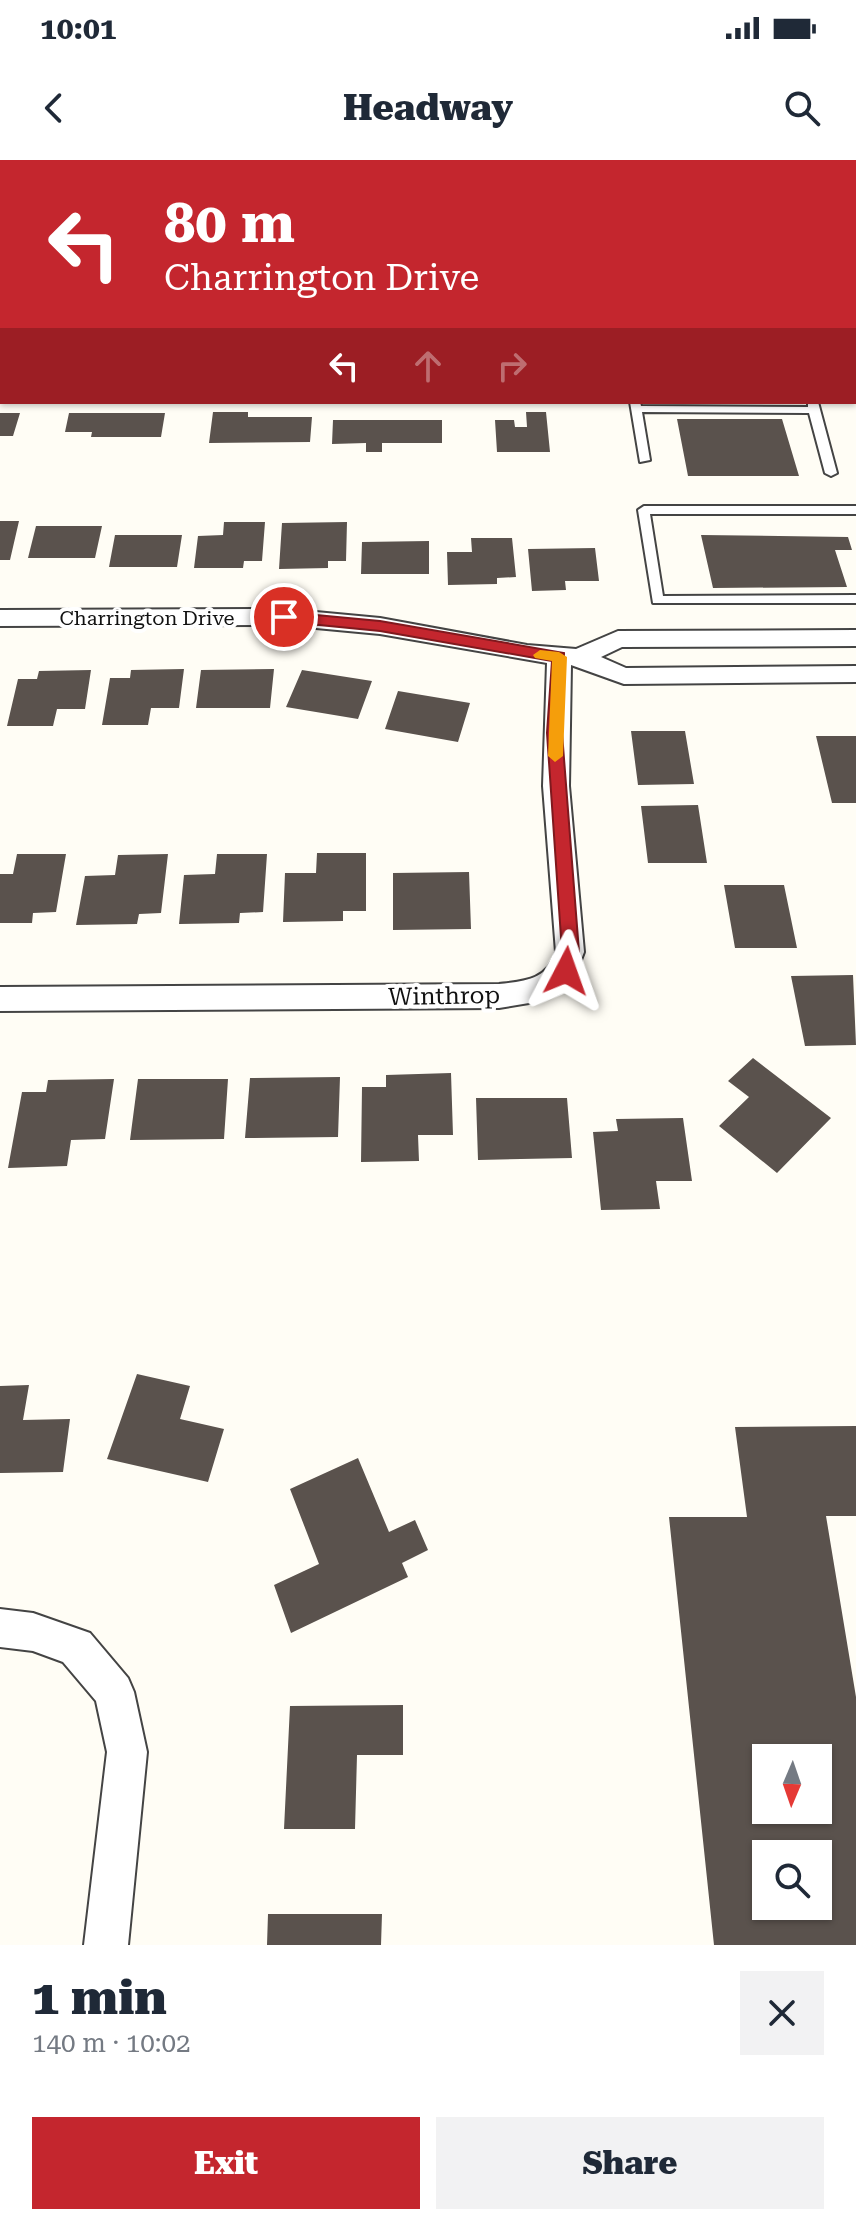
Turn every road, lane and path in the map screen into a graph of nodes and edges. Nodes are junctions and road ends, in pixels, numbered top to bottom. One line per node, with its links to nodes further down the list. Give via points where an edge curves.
1 (635, 406): 2 (lane); 3 (lane)
2 (813, 406): 4 (lane)
3 (644, 460)
4 (831, 473)
5 (856, 510): 6 (lane, via 644,510 657,600)
6 (856, 599)
7 (0, 618): 9 (street, Charrington Drive, via 332,620)
8 (856, 638): 9 (street, via 618,639)
9 (569, 657): 10 (street, Charrington Drive, via 624,676); 11 (street, Winthrop, via 556,773 570,952 566,971 549,985 499,996)
10 (856, 674)
11 (0, 999)
12 (0, 1628): 13 (street, via 33,1632 76,1647 114,1692 127,1752)
13 (106, 1945)

